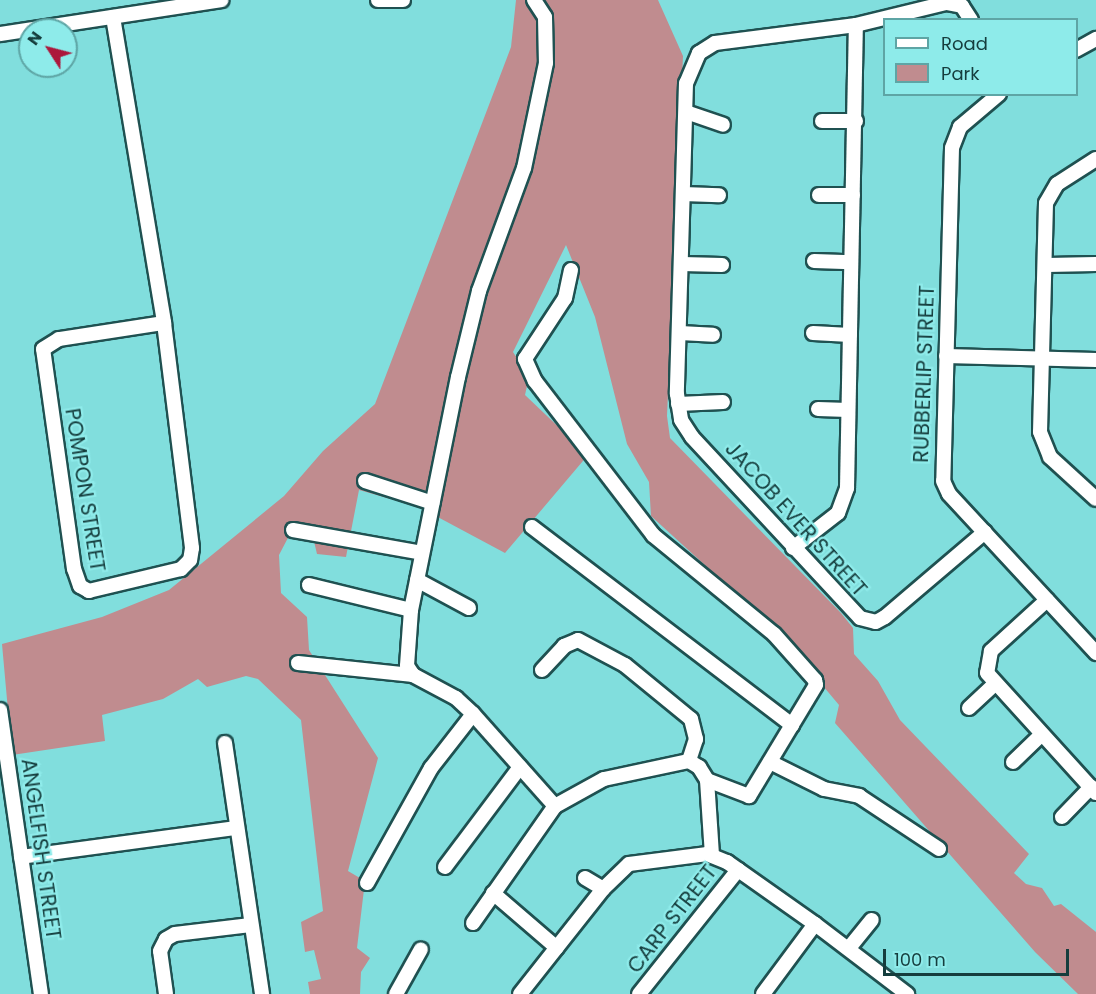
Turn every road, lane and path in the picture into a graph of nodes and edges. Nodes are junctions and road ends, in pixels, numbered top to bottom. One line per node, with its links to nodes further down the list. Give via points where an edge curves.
1 (221, 0): 5 (street)
2 (378, 0): 3 (street)
3 (403, 0)
4 (534, 0): 44 (street, via 544,17 546,63 524,168 479,291)
5 (113, 17): 10 (street); 30 (street, POMPON STREET)
6 (886, 18): 7 (street, JACOB EVER STREET, via 951,3 962,6)
7 (970, 18)
8 (883, 19): 9 (street, JACOB EVER STREET)
9 (856, 25): 14 (street, JACOB EVER STREET, via 710,45 690,67); 16 (street)
10 (0, 34)
11 (1096, 39): 12 (street)
12 (1078, 49)
13 (996, 96): 35 (street, RUBBERLIP STREET, via 973,113 953,142)
14 (686, 112): 17 (street); 19 (street, JACOB EVER STREET)
15 (822, 121): 16 (street)
16 (856, 121): 22 (street)
17 (723, 124)
18 (1096, 159): 26 (street, via 1062,180 1050,193 1045,208)
19 (683, 194): 20 (street); 25 (street, JACOB EVER STREET)
20 (719, 195)
21 (819, 195): 22 (street)
22 (853, 195): 24 (street)
23 (814, 261): 24 (street)
24 (851, 262): 34 (street)
25 (682, 264): 28 (street); 31 (street, JACOB EVER STREET)
26 (1047, 264): 27 (street); 36 (street)
27 (1096, 264)
28 (722, 265)
29 (571, 270): 63 (street, via 565,298 528,353 525,364 570,430 652,535 774,634 815,680 816,685)
30 (164, 323): 30 (street, POMPON STREET, via 192,554 181,569 89,591 80,586 74,569 43,349 59,339)
31 (680, 333): 33 (street); 39 (street, JACOB EVER STREET)
32 (813, 333): 34 (street)
33 (713, 335)
34 (850, 335): 41 (street)
35 (946, 356): 36 (street); 47 (street, RUBBERLIP STREET, via 943,481 949,494)
36 (1043, 359): 37 (street); 43 (street, via 1042,446)
37 (1096, 360)
38 (723, 402): 39 (street)
39 (678, 404): 48 (street, JACOB EVER STREET, via 692,437)
40 (818, 410): 41 (street)
41 (848, 410): 48 (street, via 844,501 838,513)
42 (364, 481): 44 (street)
43 (1096, 499)
44 (433, 502): 49 (street)
45 (532, 527): 63 (street)
46 (293, 530): 49 (street)
47 (985, 532): 48 (street, JACOB EVER STREET, via 876,622 854,615); 52 (street, RUBBERLIP STREET)
48 (793, 548)
49 (422, 553): 50 (street)
50 (417, 580): 53 (street); 54 (street)
51 (309, 585): 54 (street)
52 (1047, 600): 55 (street, RUBBERLIP STREET); 59 (street, via 991,651 986,667)
53 (469, 608)
54 (411, 610): 58 (street, via 406,666)
55 (1096, 653)
56 (298, 663): 58 (street)
57 (542, 670): 66 (street, via 564,646 578,640 625,665 691,719 696,739)
58 (413, 675): 62 (street, via 456,698)
59 (995, 684): 60 (street); 64 (street)
60 (969, 708)
61 (0, 710): 77 (street, ANGELFISH STREET)
62 (473, 714): 69 (street); 81 (street, via 431,768)
63 (792, 725): 67 (street)
64 (1042, 734): 68 (street); 71 (street)
65 (225, 743): 74 (street)
66 (689, 761): 70 (street, via 699,767); 72 (street, via 604,779)
67 (770, 762): 70 (street, via 746,797); 75 (street, via 824,789 859,796)
68 (1013, 762)
69 (520, 767): 72 (street); 78 (street)
70 (707, 780): 76 (street)
71 (1093, 790): 73 (street)
72 (555, 806): 83 (street)
73 (1062, 817)
74 (235, 828): 77 (street); 87 (street)
75 (939, 849)
76 (712, 856): 79 (street); 82 (street, via 636,861)
77 (21, 857): 91 (street, ANGELFISH STREET)
78 (445, 867)
79 (738, 870): 86 (street); 96 (street, CARP STREET)
80 (585, 878): 82 (street)
81 (367, 883)
82 (603, 889): 88 (street)
83 (493, 893): 85 (street); 88 (street)
84 (872, 920): 89 (street)
85 (473, 923)
86 (815, 924): 89 (street); 97 (street)
87 (250, 925): 92 (street, via 175,934 166,939 160,951); 93 (street)
88 (557, 948): 95 (street)
89 (849, 948): 98 (street)
90 (420, 950): 94 (street)
91 (40, 994)
92 (166, 994)
93 (262, 994)
94 (396, 994)
95 (520, 994)
96 (639, 994)
97 (763, 994)
98 (907, 994)

